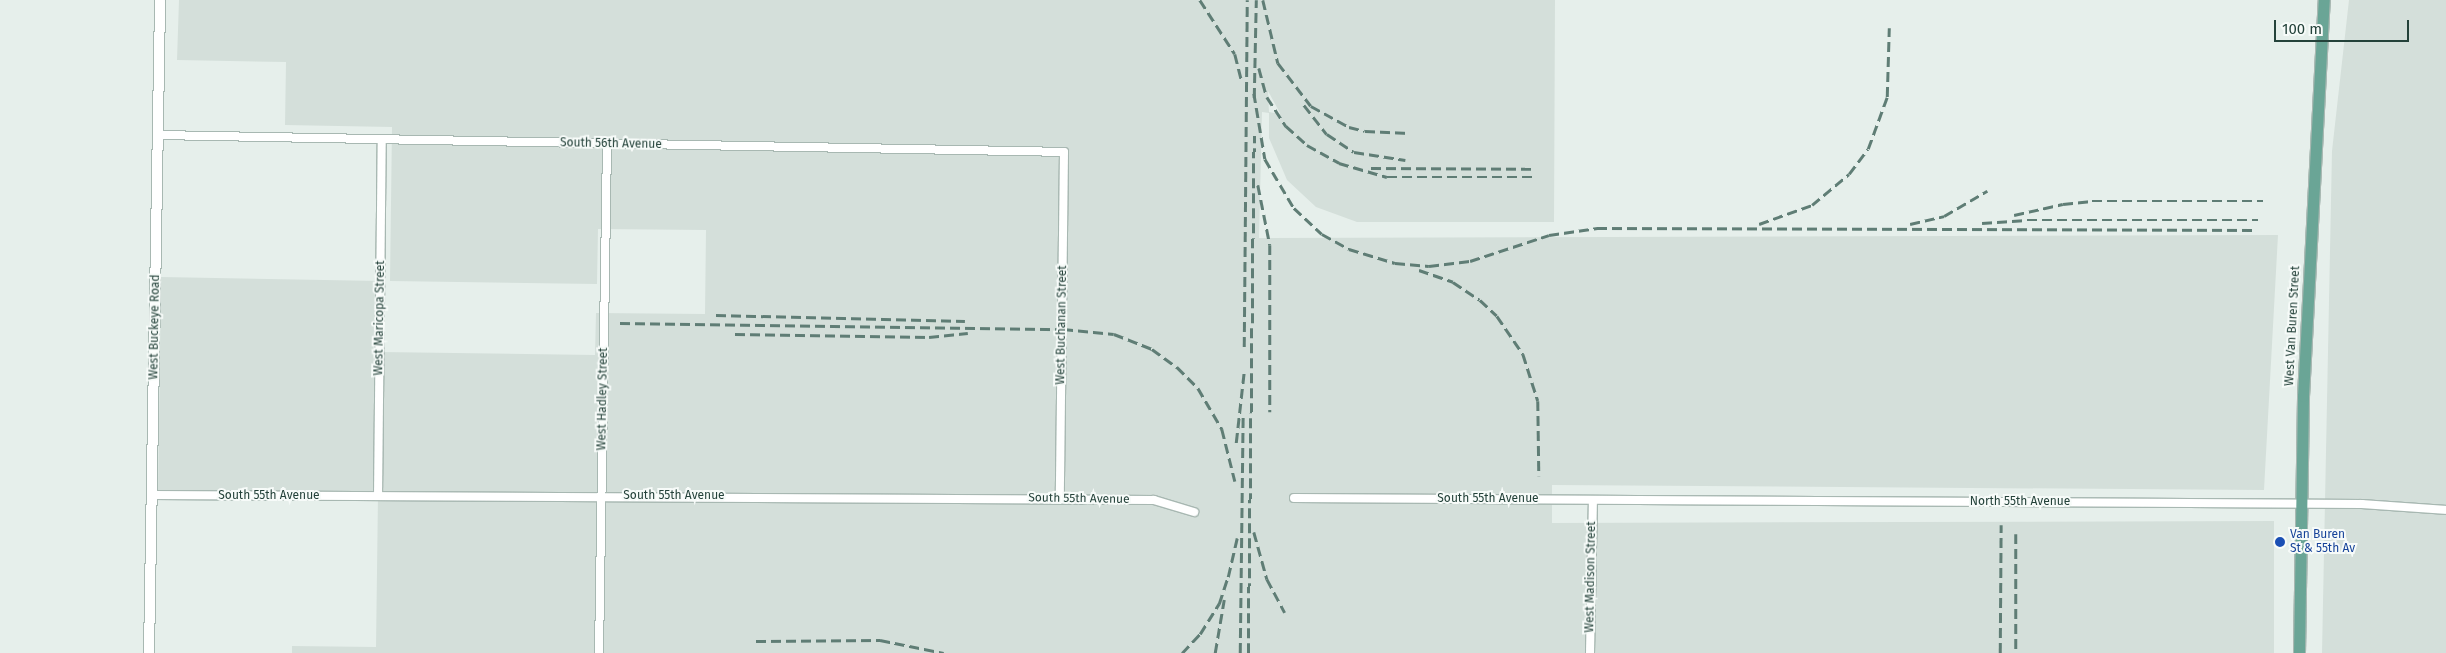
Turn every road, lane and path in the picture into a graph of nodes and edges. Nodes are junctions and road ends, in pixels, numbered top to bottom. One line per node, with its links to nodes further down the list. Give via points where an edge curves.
1 (160, 0): 3 (main road, West Buckeye Road)
2 (2324, 0): 13 (main road, West Van Buren Street, via 2314,148)
3 (158, 135): 4 (street, South 56th Avenue); 7 (main road, West Buckeye Road)
4 (382, 140): 5 (street, South 56th Avenue); 8 (street, West Maricopa Street)
5 (607, 144): 6 (street, South 56th Avenue); 9 (street, West Hadley Street)
6 (1064, 152): 11 (street, West Buchanan Street)
7 (153, 495): 8 (street, South 55th Avenue); 16 (main road, West Buckeye Road)
8 (378, 496): 9 (street, South 55th Avenue)
9 (600, 496): 11 (street, South 55th Avenue); 17 (street, West Hadley Street)
10 (1294, 498): 12 (street, South 55th Avenue)
11 (1060, 499): 15 (street, South 55th Avenue, via 1154,500)
12 (1593, 500): 13 (street, North 55th Avenue); 18 (street, West Madison Street)
13 (2300, 504): 14 (street, North 55th Avenue, via 2396,505); 19 (main road, West Van Buren Street)
14 (2446, 510)
15 (1194, 512)
16 (149, 653)
17 (598, 653)
18 (1590, 653)
19 (2299, 653)

